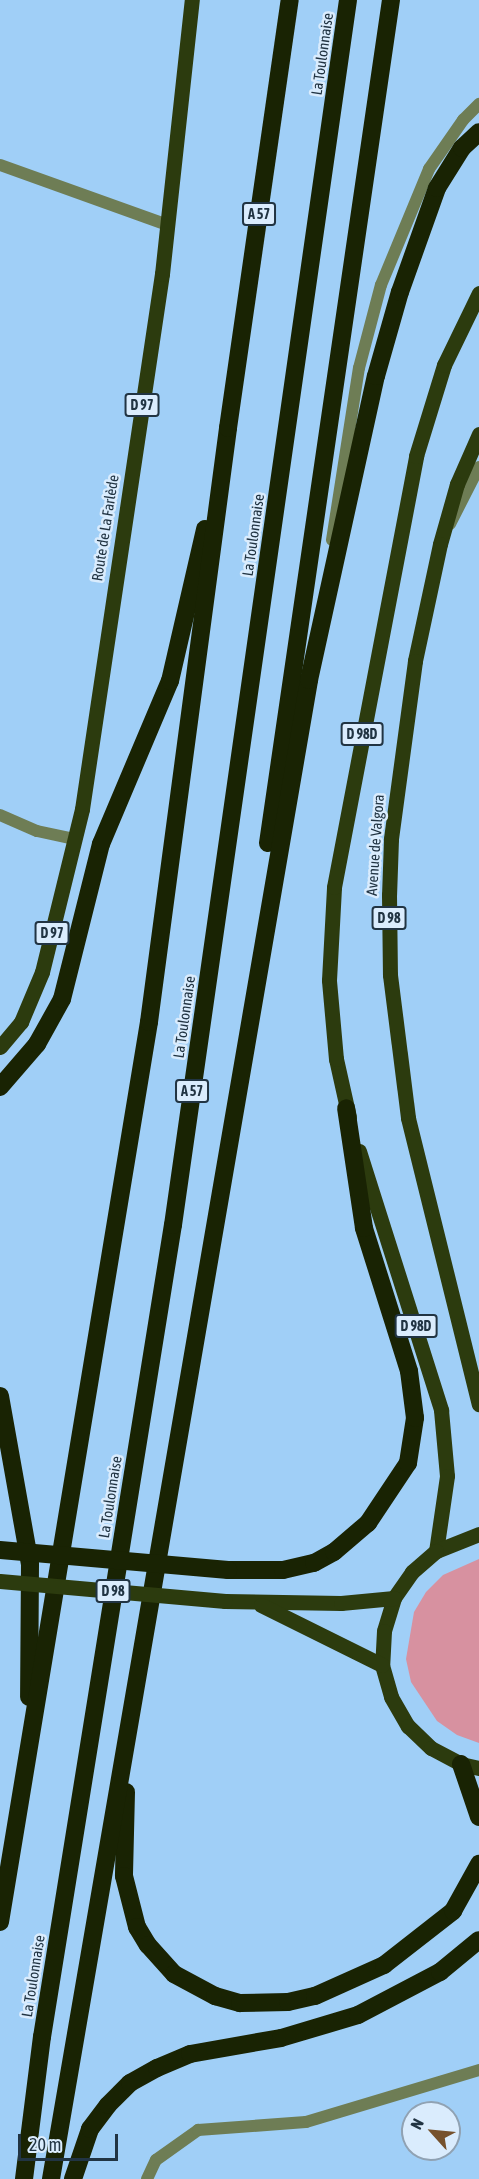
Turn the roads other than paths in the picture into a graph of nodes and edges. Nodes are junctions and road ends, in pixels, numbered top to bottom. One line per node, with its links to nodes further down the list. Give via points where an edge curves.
1 (192, 0): 8 (main road, Route de La Farlède / D 97)
2 (290, 0): 10 (highway, A 57)
3 (348, 0): 38 (highway, La Toulonnaise / A 57, via 173,1225 45,2013)
4 (391, 0): 20 (highway)
5 (479, 104): 14 (street, via 429,169 381,285 359,368)
6 (479, 132): 14 (highway, via 462,148 437,188 400,292 376,376)
7 (0, 165): 8 (street)
8 (168, 225): 16 (main road, Route de La Farlède / D 97)
9 (479, 293): 19 (main road, D 98D, via 444,365 416,456 334,887 329,980 336,1059)
10 (228, 428): 18 (highway, via 170,681 101,844 62,999 37,1044); 31 (highway, A 57, via 149,1022)
11 (479, 434): 13 (main road, Avenue de Valgora / D 98, via 457,484)
12 (479, 467): 13 (street)
13 (440, 544): 22 (main road, Avenue de Valgora / D 98, via 415,661 391,839 390,975 408,1118)
14 (309, 680): 20 (highway)
15 (0, 815): 16 (street, via 37,831)
16 (76, 839): 17 (main road, Route de La Farlède / D 97, via 30,1004)
17 (0, 1047)
18 (0, 1087)
19 (346, 1108): 24 (highway, bridge, via 363,1228 409,1371 415,1418 411,1452 383,1505 353,1539 334,1552 314,1563 284,1570 228,1570); 25 (main road, D 98D, via 441,1410 447,1476)
20 (211, 1236): 30 (highway)
21 (0, 1396): 31 (highway, via 30,1564)
22 (479, 1404)
23 (479, 1534): 25 (main road)
24 (0, 1550)
25 (436, 1551): 27 (main road, via 412,1572)
26 (0, 1581): 28 (main road, D 98, bridge)
27 (394, 1598): 28 (main road, D 98); 29 (main road, via 384,1631)
28 (258, 1604): 29 (main road, D 98)
29 (382, 1665): 32 (main road, via 391,1697 408,1726 431,1748)
30 (128, 1736): 34 (highway, via 124,1876 129,1905 148,1945 160,1959 183,1980 215,1996 240,2003 288,2002 359,1978 410,1946 453,1911); 39 (highway)
31 (30, 1737): 35 (highway, A 57)
32 (470, 1766): 33 (highway)
33 (479, 1817)
34 (479, 1864)
35 (0, 1922)
36 (479, 1940): 40 (highway, via 440,1972 358,2015 281,2037 190,2054 148,2073 108,2105 90,2129)
37 (479, 2070): 41 (street, via 306,2122 198,2130 156,2160)
38 (24, 2179)
39 (51, 2179)
40 (73, 2179)
41 (147, 2179)

